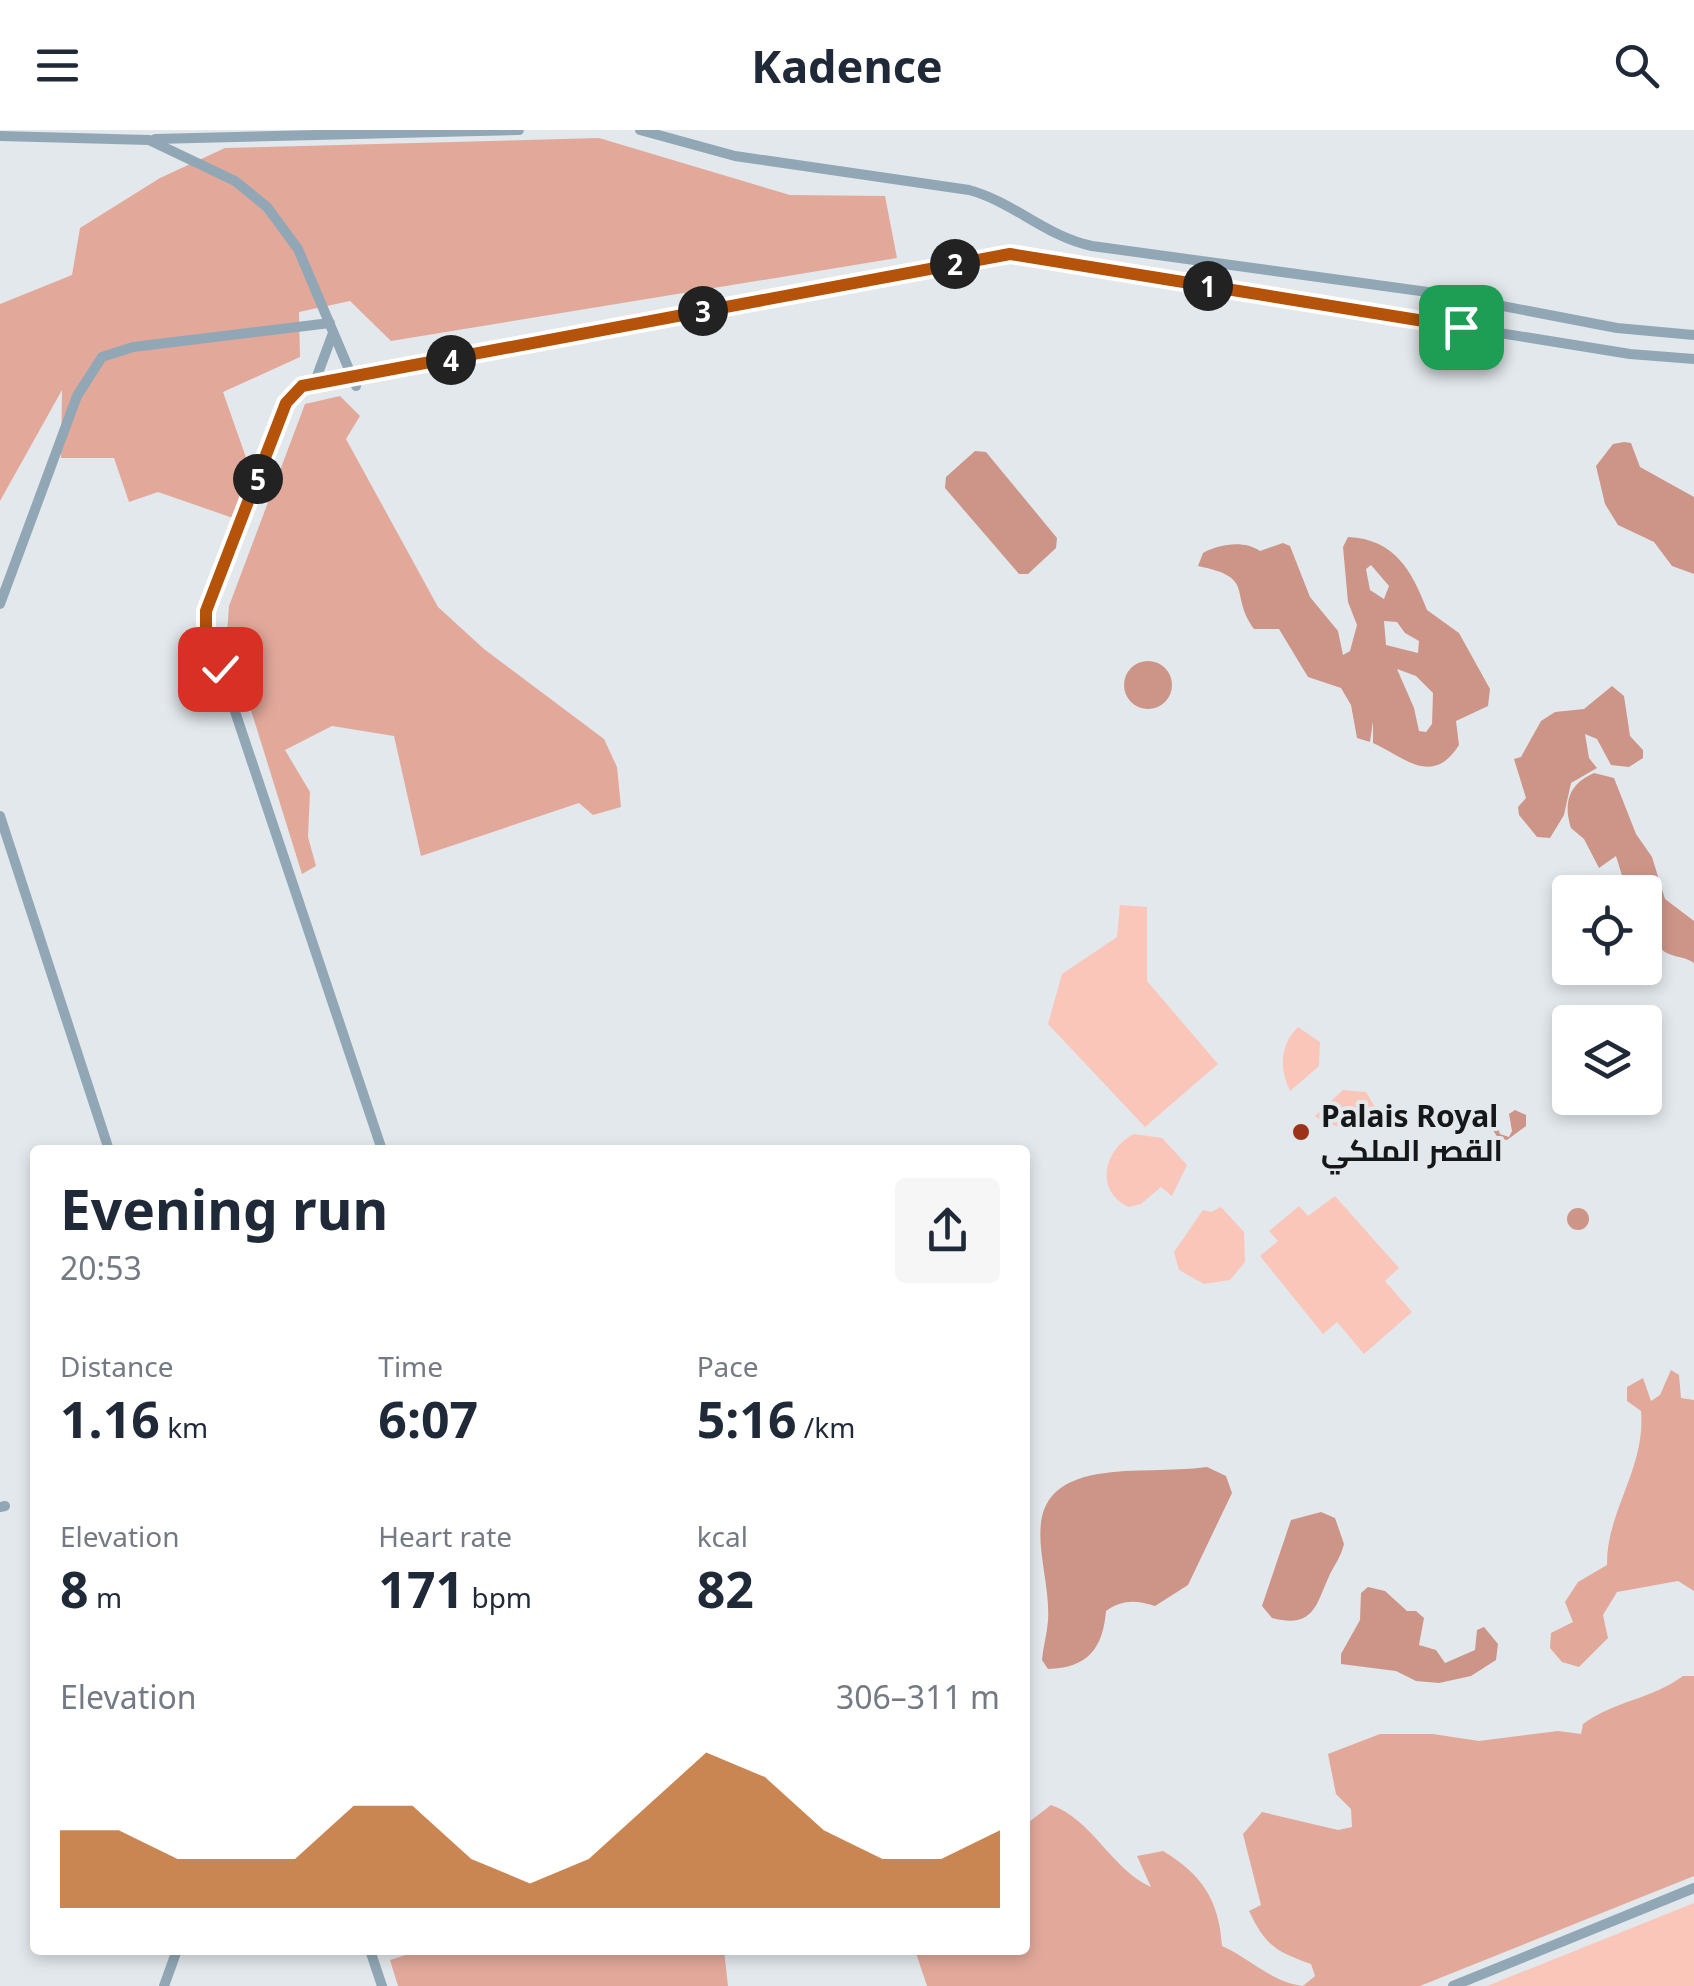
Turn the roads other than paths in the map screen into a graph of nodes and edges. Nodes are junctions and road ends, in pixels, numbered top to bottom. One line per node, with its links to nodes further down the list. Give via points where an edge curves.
1 (520, 130): 4 (street)
2 (640, 130): 6 (street, via 736,156 968,190 1002,202 1054,235 1092,246)
3 (0, 136): 4 (street)
4 (149, 140): 5 (street, via 220,173 267,207 298,249)
5 (332, 328): 8 (street); 9 (street); 10 (street, via 134,347 102,357 77,396)
6 (1694, 335)
7 (1694, 359): 8 (street, via 1010,254)
8 (354, 381): 9 (street)
9 (314, 384): 13 (street, via 296,390 286,403 205,622)
10 (0, 604)
11 (0, 816): 12 (street)
12 (107, 1145)
13 (380, 1145)
14 (1694, 1888): 19 (street)
15 (175, 1955): 17 (street)
16 (372, 1955): 18 (street)
17 (164, 1986)
18 (382, 1986)
19 (1453, 1986)

